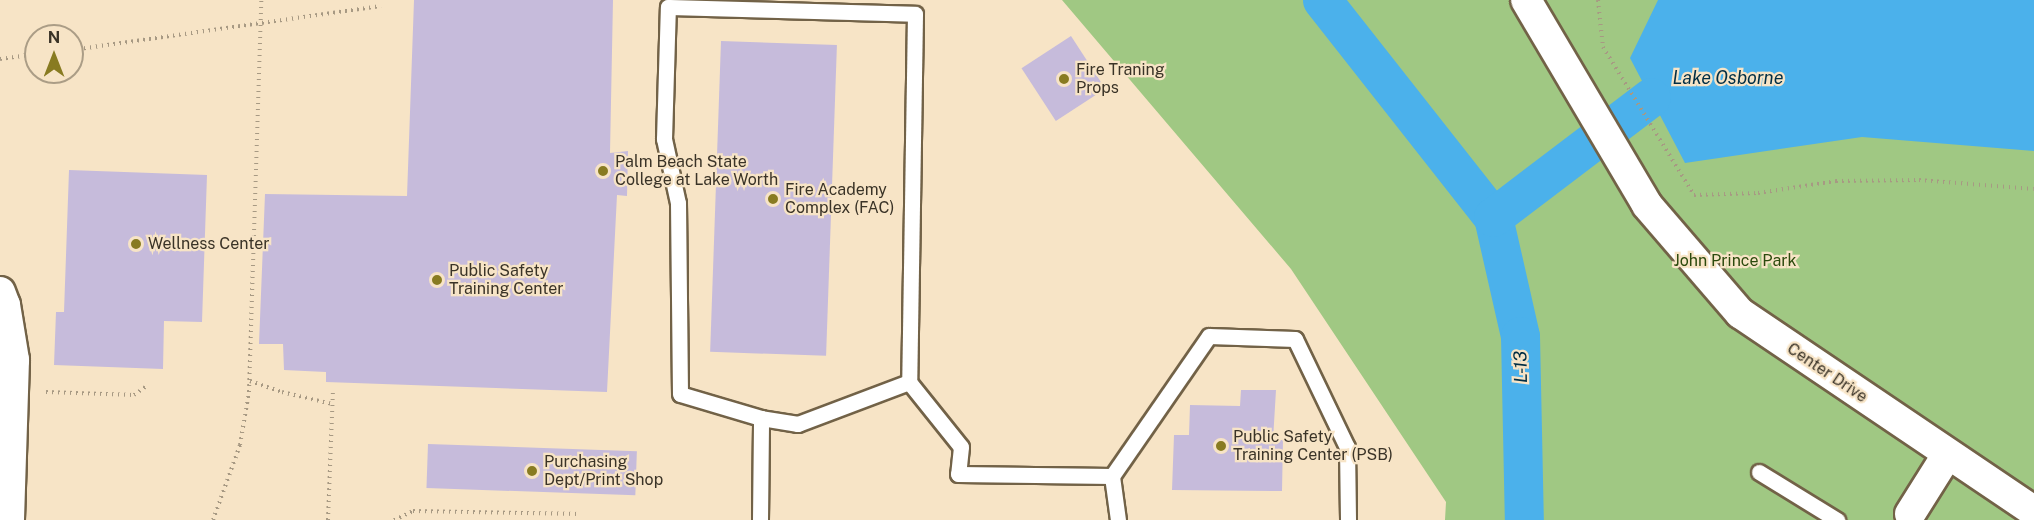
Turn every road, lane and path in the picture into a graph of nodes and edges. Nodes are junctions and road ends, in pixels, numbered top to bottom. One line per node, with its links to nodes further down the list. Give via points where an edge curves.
1 (261, 0): 5 (path)
2 (1526, 0): 18 (street, Center Drive, via 1647,205 1740,314)
3 (1598, 0): 9 (path, via 1603,47 1694,195 1758,193 1848,181 1919,180)
4 (381, 6): 5 (path)
5 (260, 25): 6 (path); 11 (path)
6 (84, 48)
7 (24, 56): 8 (path)
8 (0, 59)
9 (2034, 189)
10 (0, 292): 24 (street, via 14,360)
11 (249, 381): 16 (path); 25 (path, via 240,445)
12 (909, 382): 17 (lane, via 798,424); 17 (lane, via 915,14 668,7 664,139 678,202 680,394); 20 (lane, via 961,447 958,474)
13 (145, 387): 14 (path, via 134,395)
14 (46, 392)
15 (333, 392): 16 (path)
16 (332, 404): 26 (path)
17 (761, 418): 28 (lane)
18 (1947, 454): 21 (street, Center Drive); 23 (street)
19 (1759, 472): 31 (lane)
20 (1112, 476): 29 (lane); 30 (lane, via 1209,336 1295,339 1347,447)
21 (2034, 511)
22 (580, 514): 27 (path, via 413,511)
23 (1905, 517)
24 (9, 520)
25 (213, 520)
26 (328, 520)
27 (394, 520)
28 (760, 520)
29 (1118, 520)
30 (1348, 520)
31 (1837, 520)

